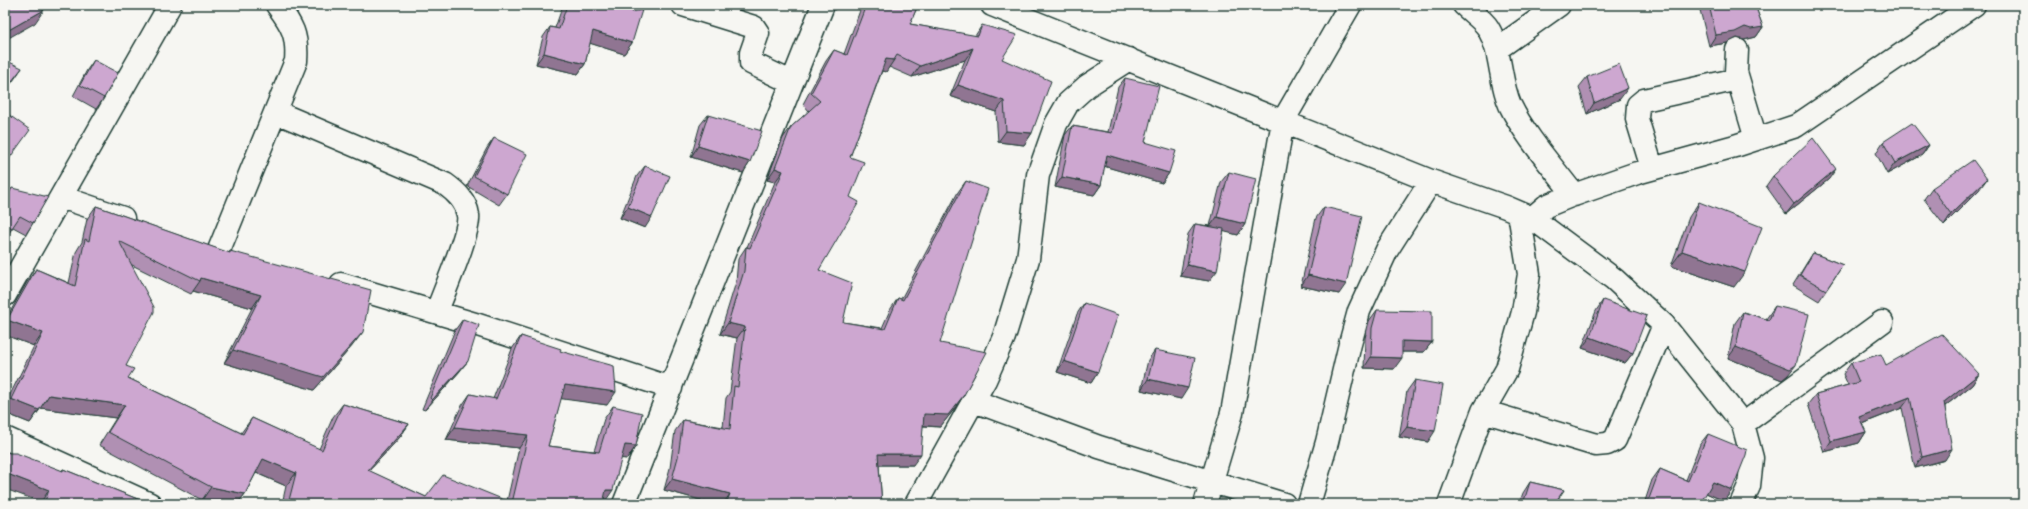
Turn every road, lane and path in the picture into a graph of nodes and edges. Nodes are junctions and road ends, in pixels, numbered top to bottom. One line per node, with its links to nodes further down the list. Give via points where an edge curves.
1 (170, 5): 21 (street)
2 (277, 5): 15 (street, via 292,26 297,46 296,61)
3 (682, 5): 14 (street, via 754,27 758,32 751,53 751,63)
4 (823, 5): 14 (street)
5 (992, 5): 12 (street)
6 (1350, 5): 16 (street)
7 (1464, 5): 10 (street, via 1488,27)
8 (1559, 5): 10 (street)
9 (1974, 5): 17 (street, via 1796,126)
10 (1497, 49): 20 (street, via 1510,104 1522,126)
11 (1737, 50): 13 (street, via 1735,65)
12 (1129, 59): 16 (street); 33 (street, via 1087,86 1068,103 1056,124 1038,175 1026,266 1004,337)
13 (1738, 79): 17 (street); 18 (street, via 1644,100 1638,105 1637,119)
14 (791, 82): 32 (street)
15 (276, 112): 25 (street); 29 (street, via 445,184 459,194 468,216 466,228)
16 (1283, 121): 19 (street); 37 (street, via 1232,414)
17 (1756, 139): 18 (street)
18 (1652, 168): 20 (street)
19 (1431, 181): 22 (street); 43 (street, via 1388,250 1359,311)
20 (1571, 196): 22 (street)
21 (61, 197): 23 (street); 28 (street)
22 (1532, 212): 31 (street); 34 (street, via 1529,274 1523,312 1507,369)
23 (144, 225)
24 (196, 242): 25 (street)
25 (219, 250): 26 (street)
26 (241, 256)
27 (320, 278): 29 (street)
28 (5, 295)
29 (437, 312): 32 (street)
30 (1882, 322): 35 (street)
31 (1664, 324): 34 (street, via 1615,440 1607,444 1596,445); 35 (street)
32 (672, 388): 39 (street)
33 (974, 401): 37 (street, via 1099,447); 40 (street)
34 (1483, 411): 44 (street)
35 (1743, 424): 45 (street, via 1752,458 1748,486)
36 (6, 444): 38 (street)
37 (1212, 481): 41 (street); 42 (street)
38 (150, 504)
39 (624, 504)
40 (916, 504)
41 (1205, 504)
42 (1284, 504)
43 (1309, 504)
44 (1449, 504)
45 (1741, 504)

